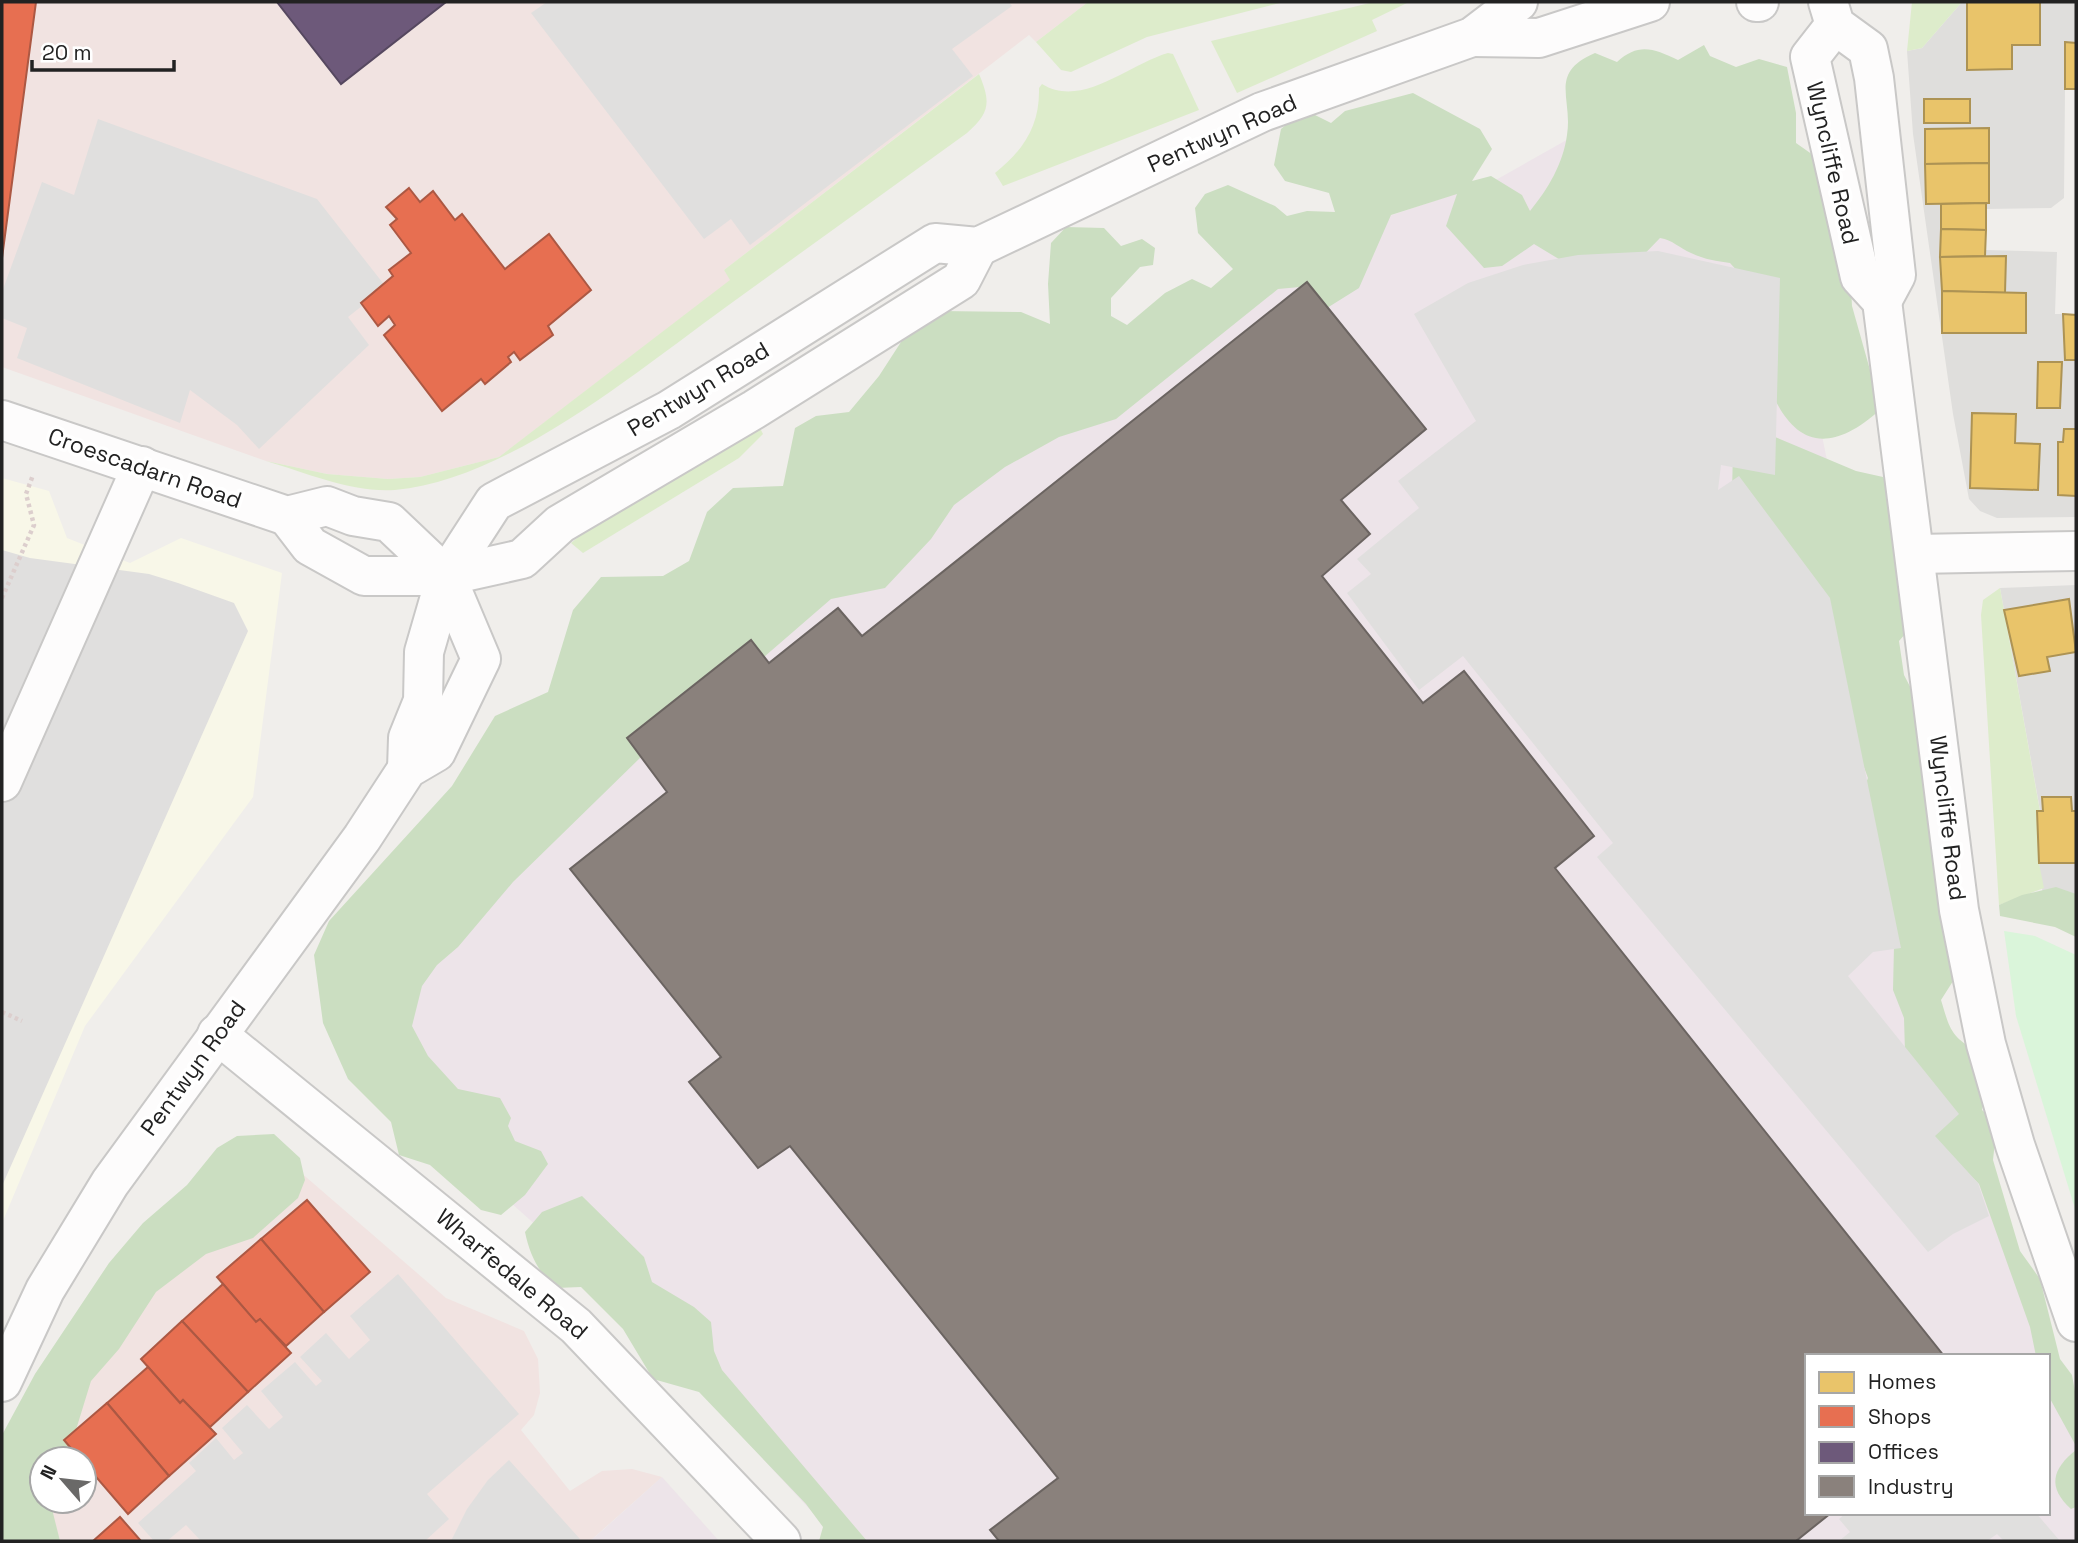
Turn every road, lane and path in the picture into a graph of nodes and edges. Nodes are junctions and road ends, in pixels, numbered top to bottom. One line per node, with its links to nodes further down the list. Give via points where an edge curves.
1 (1518, 2): 4 (street, Pentwyn Road)
2 (1650, 2): 4 (street, Pentwyn Road, via 1539,38)
3 (1832, 13): 6 (street, Wyncliffe Road, via 1810,57 1860,277); 6 (street, Wyncliffe Road, via 1868,49 1874,78 1896,275)
4 (1472, 37): 5 (street, Pentwyn Road, via 1262,112)
5 (978, 247): 13 (street, Pentwyn Road, via 961,281 560,524 522,559); 13 (street, Pentwyn Road, via 935,243 669,410 494,502)
6 (1882, 301): 12 (street, Wyncliffe Road)
7 (2, 420): 8 (street, Croescadarn Road)
8 (48, 435): 9 (street, Croescadarn Road); 14 (path, via 26,494 34,525)
9 (142, 466): 10 (street, Croescadarn Road); 16 (street)
10 (287, 516): 13 (street, via 310,546 364,576); 13 (street, via 327,506 389,522)
11 (2076, 551): 12 (street)
12 (1916, 554): 20 (street, Wyncliffe Road, via 1959,910 1986,1044 2015,1145)
13 (446, 576): 15 (street, Pentwyn Road, via 424,652 423,701 408,738); 15 (street, Pentwyn Road, via 481,659 436,752)
14 (2, 598)
15 (407, 769): 19 (street, Pentwyn Road, via 362,838)
16 (2, 782)
17 (2, 1012): 18 (path)
18 (22, 1021)
19 (217, 1034): 21 (street, Pentwyn Road, via 110,1183 46,1290); 22 (street, Wharfedale Road, via 567,1318)
20 (2076, 1322)
21 (2, 1382)
22 (781, 1541)

